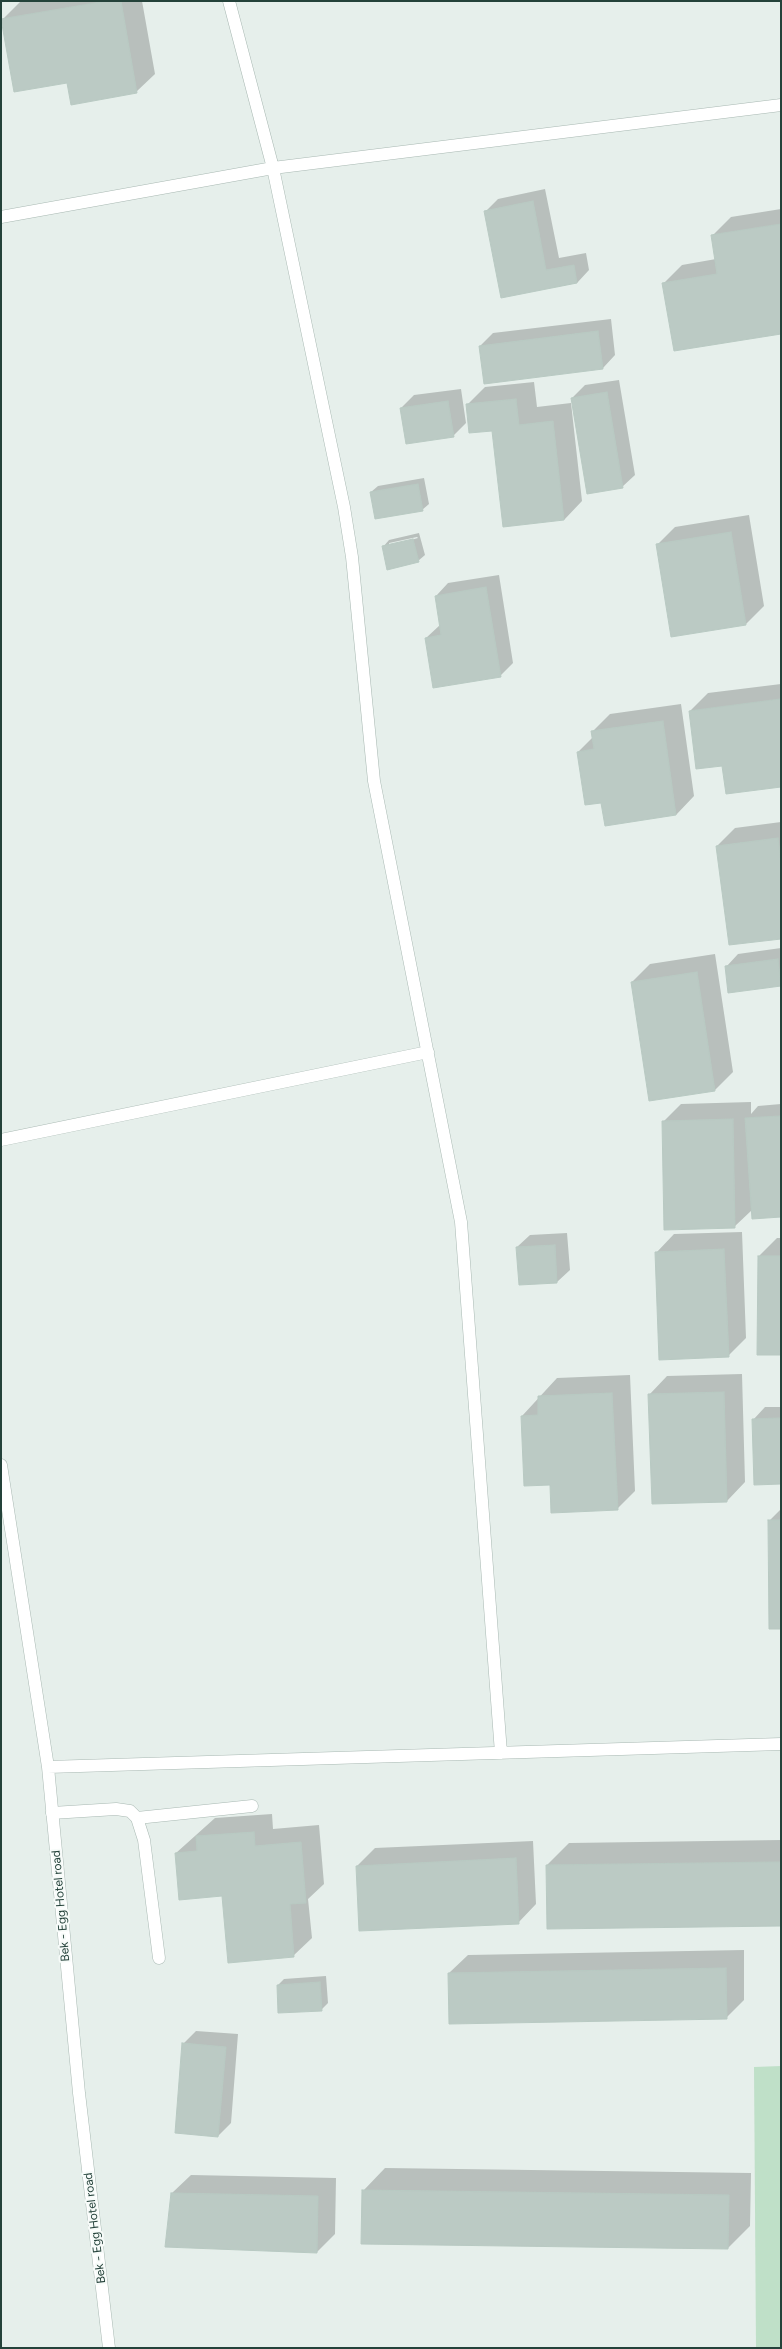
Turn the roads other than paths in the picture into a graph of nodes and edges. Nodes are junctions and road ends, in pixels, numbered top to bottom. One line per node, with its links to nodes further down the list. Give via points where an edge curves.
1 (229, 1): 3 (street)
2 (781, 105): 3 (street)
3 (273, 168): 4 (street); 5 (street, via 344,507 352,557 374,781)
4 (1, 217)
5 (428, 1052): 6 (street); 9 (street, via 461,1222 466,1264)
6 (1, 1140)
7 (1, 1465): 10 (street, Bek - Egg Hotel road)
8 (781, 1744): 9 (street)
9 (501, 1753): 10 (street)
10 (48, 1767): 12 (street, Bek - Egg Hotel road)
11 (252, 1806): 13 (street)
12 (52, 1813): 13 (street, via 116,1809 130,1811); 15 (street, Bek - Egg Hotel road, via 78,2093)
13 (137, 1818): 14 (street, via 144,1840)
14 (158, 1958)
15 (109, 2348)

